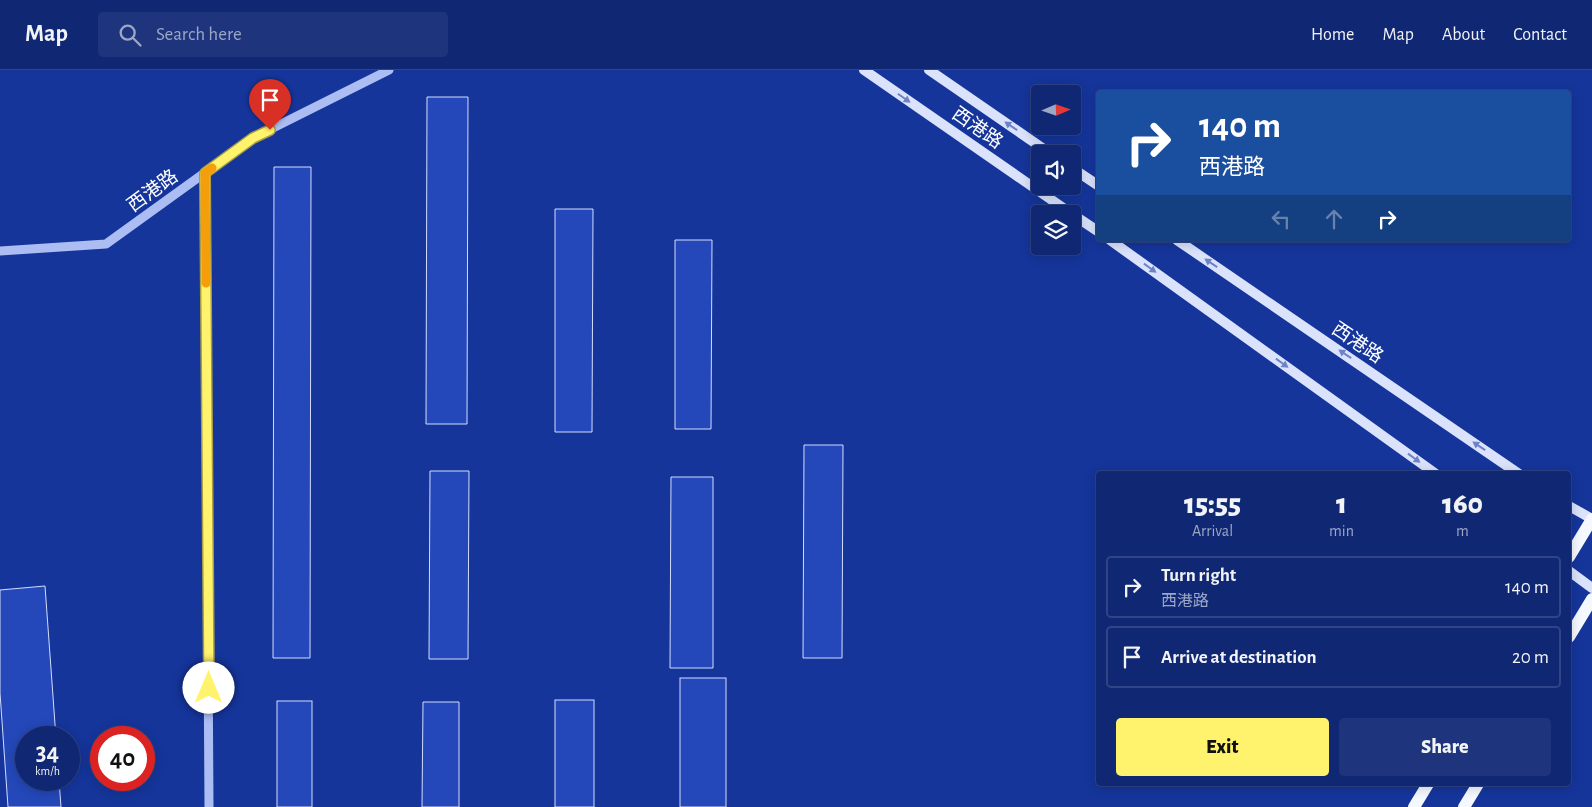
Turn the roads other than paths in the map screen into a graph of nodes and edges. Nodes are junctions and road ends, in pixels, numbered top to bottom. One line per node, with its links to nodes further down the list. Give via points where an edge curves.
1 (389, 70): 5 (street, 西港路, via 253,138)
2 (864, 70): 8 (main road, 西港路, one-way to 8)
3 (929, 70): 4 (main road, 西港路, one-way to 3)
4 (1038, 145)
5 (205, 173): 13 (street, 西港路, via 106,244); 25 (street)
6 (1081, 174): 7 (main road)
7 (1096, 184)
8 (1059, 205)
9 (1081, 220): 10 (main road, 西港路)
10 (1096, 230)
11 (1113, 242): 14 (main road, one-way to 14)
12 (1180, 242): 15 (main road, 西港路, one-way to 12)
13 (0, 251)
14 (1432, 471)
15 (1515, 471)
16 (1571, 507): 17 (main road)
17 (1592, 519): 18 (main road)
18 (1571, 554)
19 (1571, 572): 20 (main road)
20 (1592, 588)
21 (1592, 599): 22 (main road)
22 (1571, 634)
23 (1427, 786): 26 (main road)
24 (1477, 786): 27 (main road)
25 (209, 807)
26 (1414, 807)
27 (1464, 807)

